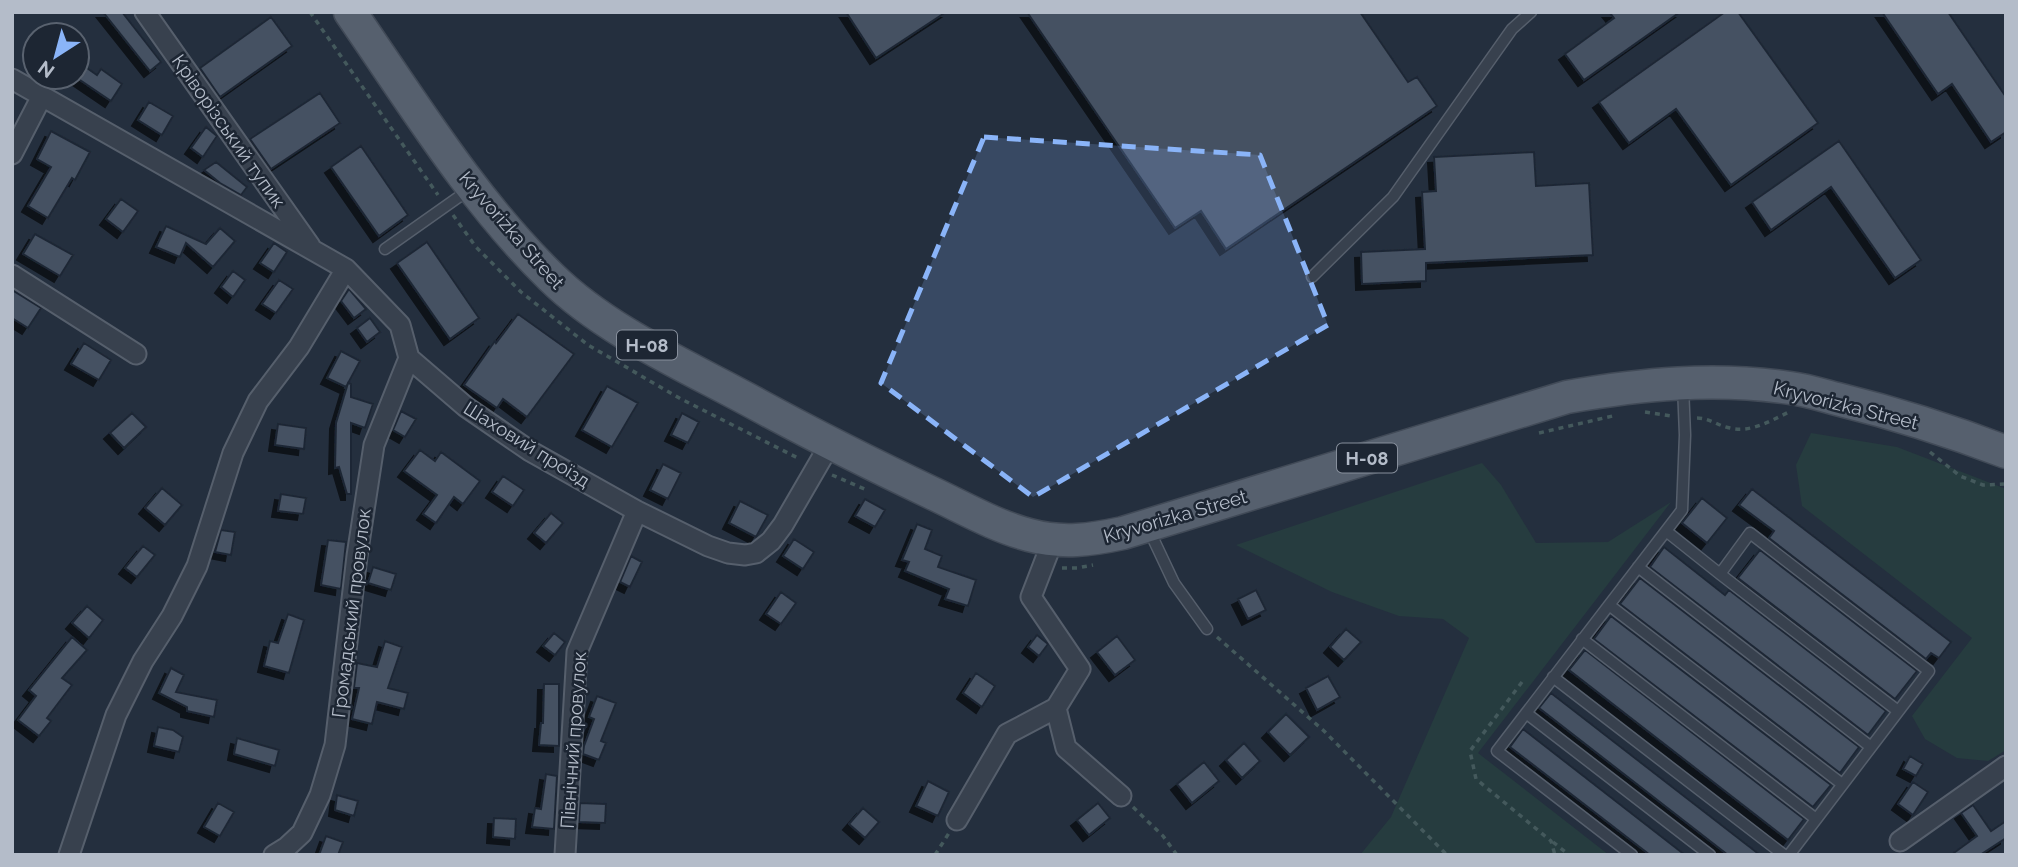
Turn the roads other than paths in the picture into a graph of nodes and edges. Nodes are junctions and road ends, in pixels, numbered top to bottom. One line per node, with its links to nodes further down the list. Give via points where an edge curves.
1 (145, 12): 9 (street, Кріворізський тупик)
2 (350, 12): 7 (main road, Kryvorizka Street / Н-08)
3 (1531, 12): 12 (lane, via 1512,30 1393,197)
4 (12, 79): 5 (street)
5 (42, 96): 6 (street); 9 (street)
6 (12, 154)
7 (473, 187): 8 (lane); 17 (main road, Kryvorizka Street / Н-08, via 550,277 575,299)
8 (385, 249)
9 (313, 250): 10 (street)
10 (346, 269): 14 (street, via 400,325); 38 (street, via 299,347 258,401 233,453 197,566 116,715)
11 (12, 275): 13 (street)
12 (1312, 276)
13 (136, 354)
14 (409, 359): 18 (street, Шаховий проїзд, via 466,407 530,451); 39 (street, Громадський провулок, via 374,445 335,745 320,795 302,833)
15 (1683, 382): 16 (main road, Kryvorizka Street / Н-08, via 1792,388 1876,408); 19 (main road, Kryvorizka Street / Н-08, via 1567,397); 20 (lane, via 1682,510)
16 (2006, 452)
17 (823, 456): 18 (street, Шаховий проїзд, via 783,525 756,553 727,553); 21 (main road, Kryvorizka Street / Н-08, via 998,524)
18 (637, 511): 40 (street, Північний провулок, via 576,652)
19 (1147, 526): 21 (main road, Kryvorizka Street / Н-08); 25 (lane, via 1174,583)
20 (1666, 531): 22 (lane); 23 (lane)
21 (1049, 552): 28 (street, via 1031,597 1080,669)
22 (1638, 568): 24 (lane); 31 (lane)
23 (1720, 574): 29 (lane); 29 (lane, via 1750,533 1793,565 1929,671)
24 (1609, 605): 26 (lane); 33 (lane)
25 (1207, 629)
26 (1583, 639): 27 (lane); 35 (lane)
27 (1553, 677): 30 (lane); 43 (lane)
28 (1056, 708): 34 (street, via 1066,748); 36 (street, via 1007,734)
29 (1898, 711): 31 (lane)
30 (1526, 713): 41 (lane, via 1497,751); 42 (lane)
31 (1871, 747): 33 (lane)
32 (2006, 766): 37 (street)
33 (1842, 785): 35 (lane)
34 (1121, 796)
35 (1816, 819): 43 (lane)
36 (957, 820)
37 (1900, 841)
38 (69, 855)
39 (274, 855)
40 (565, 855)
41 (1632, 855)
42 (1710, 855)
43 (1787, 855)

